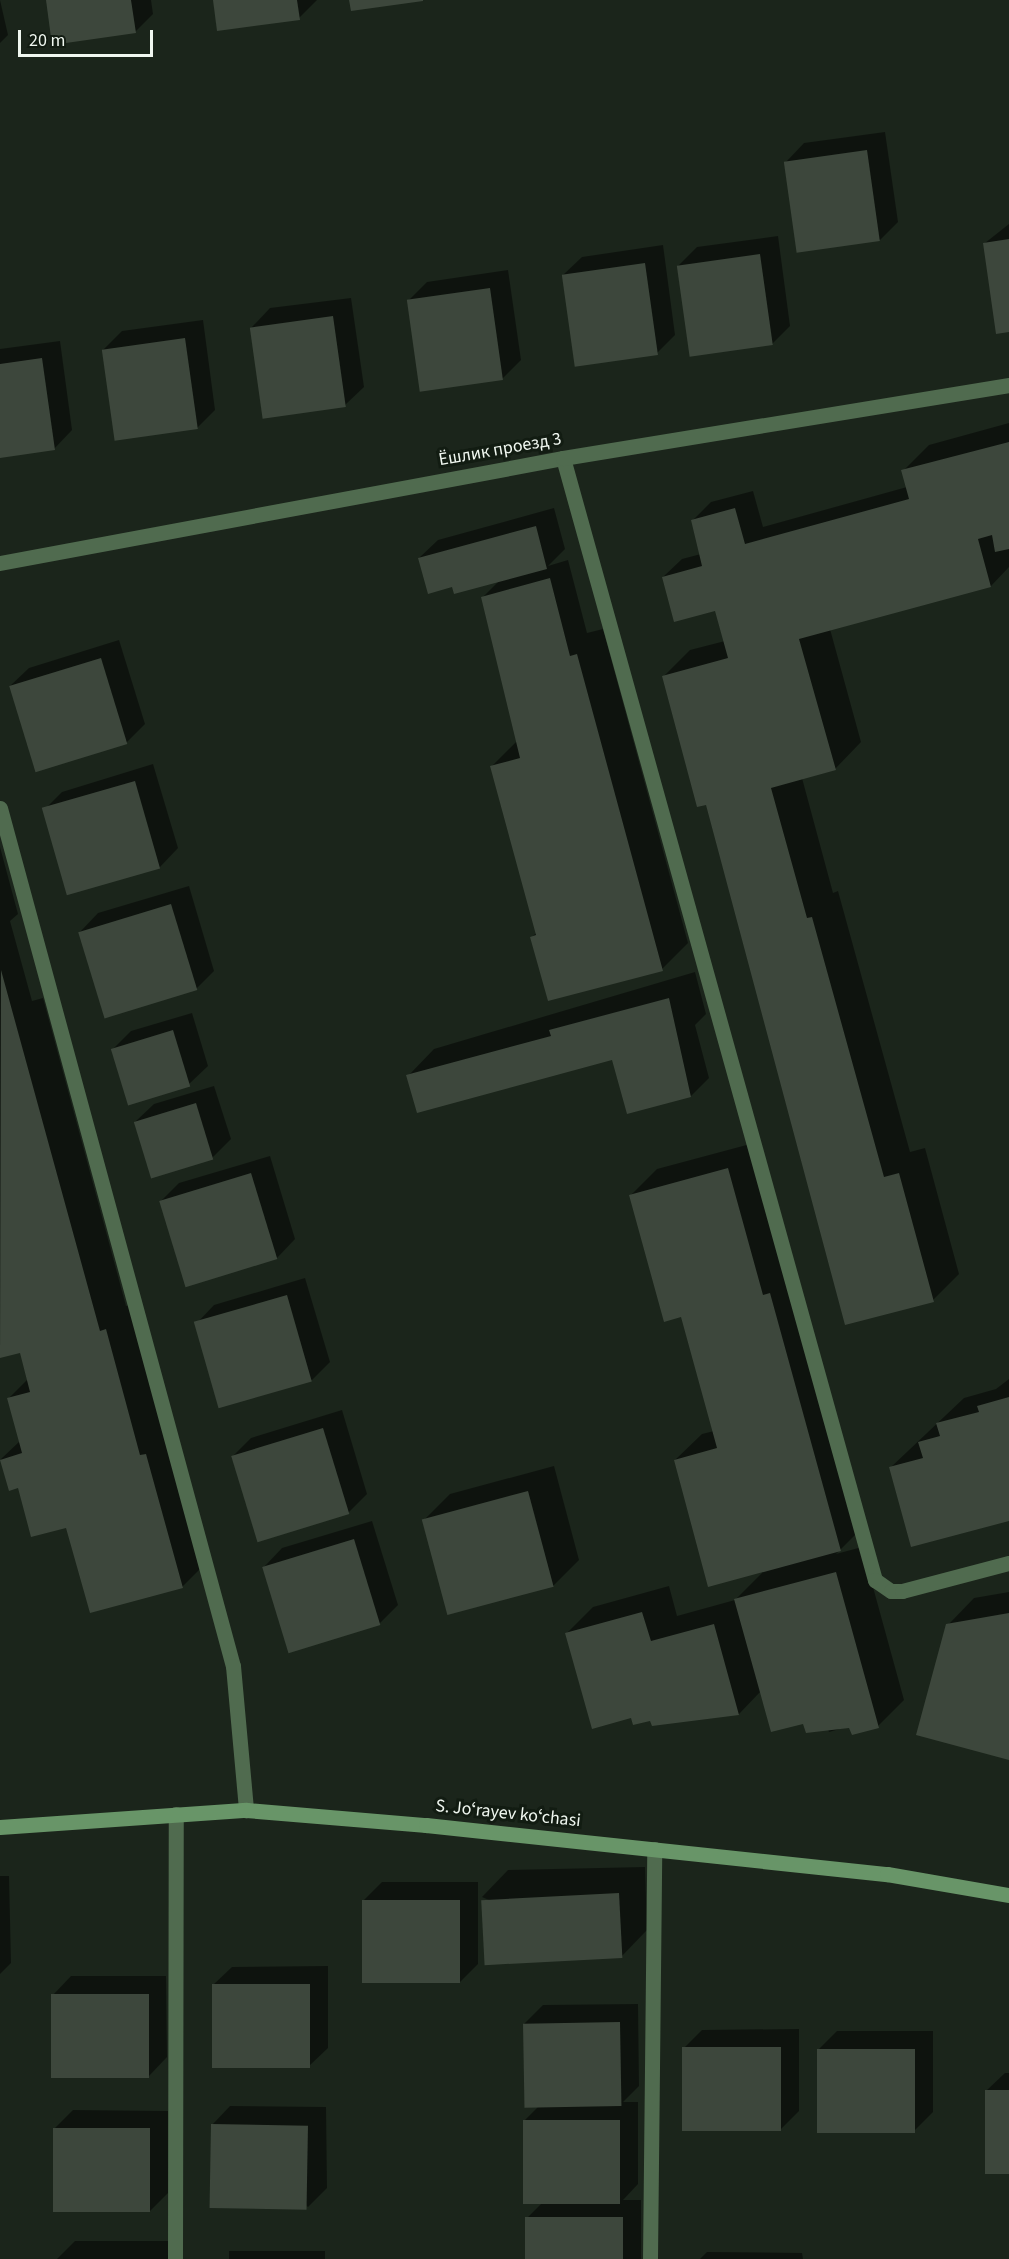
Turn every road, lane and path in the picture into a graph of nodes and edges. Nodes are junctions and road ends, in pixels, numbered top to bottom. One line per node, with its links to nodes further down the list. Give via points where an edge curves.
1 (1009, 385): 2 (street, Ёшлик проезд 3)
2 (562, 458): 3 (street, Ёшлик проезд 3); 5 (street, via 875,1580 891,1591 902,1591)
3 (0, 563)
4 (0, 808): 6 (street, via 233,1666)
5 (1009, 1563)
6 (246, 1810): 7 (street, S. Joʻrayev koʻchasi); 9 (street, S. Joʻrayev koʻchasi)
7 (176, 1814): 8 (street, S. Joʻrayev koʻchasi); 11 (street)
8 (0, 1827)
9 (654, 1848): 10 (street, S. Joʻrayev koʻchasi, via 887,1874); 12 (street)
10 (1009, 1895)
11 (176, 2259)
12 (651, 2259)

